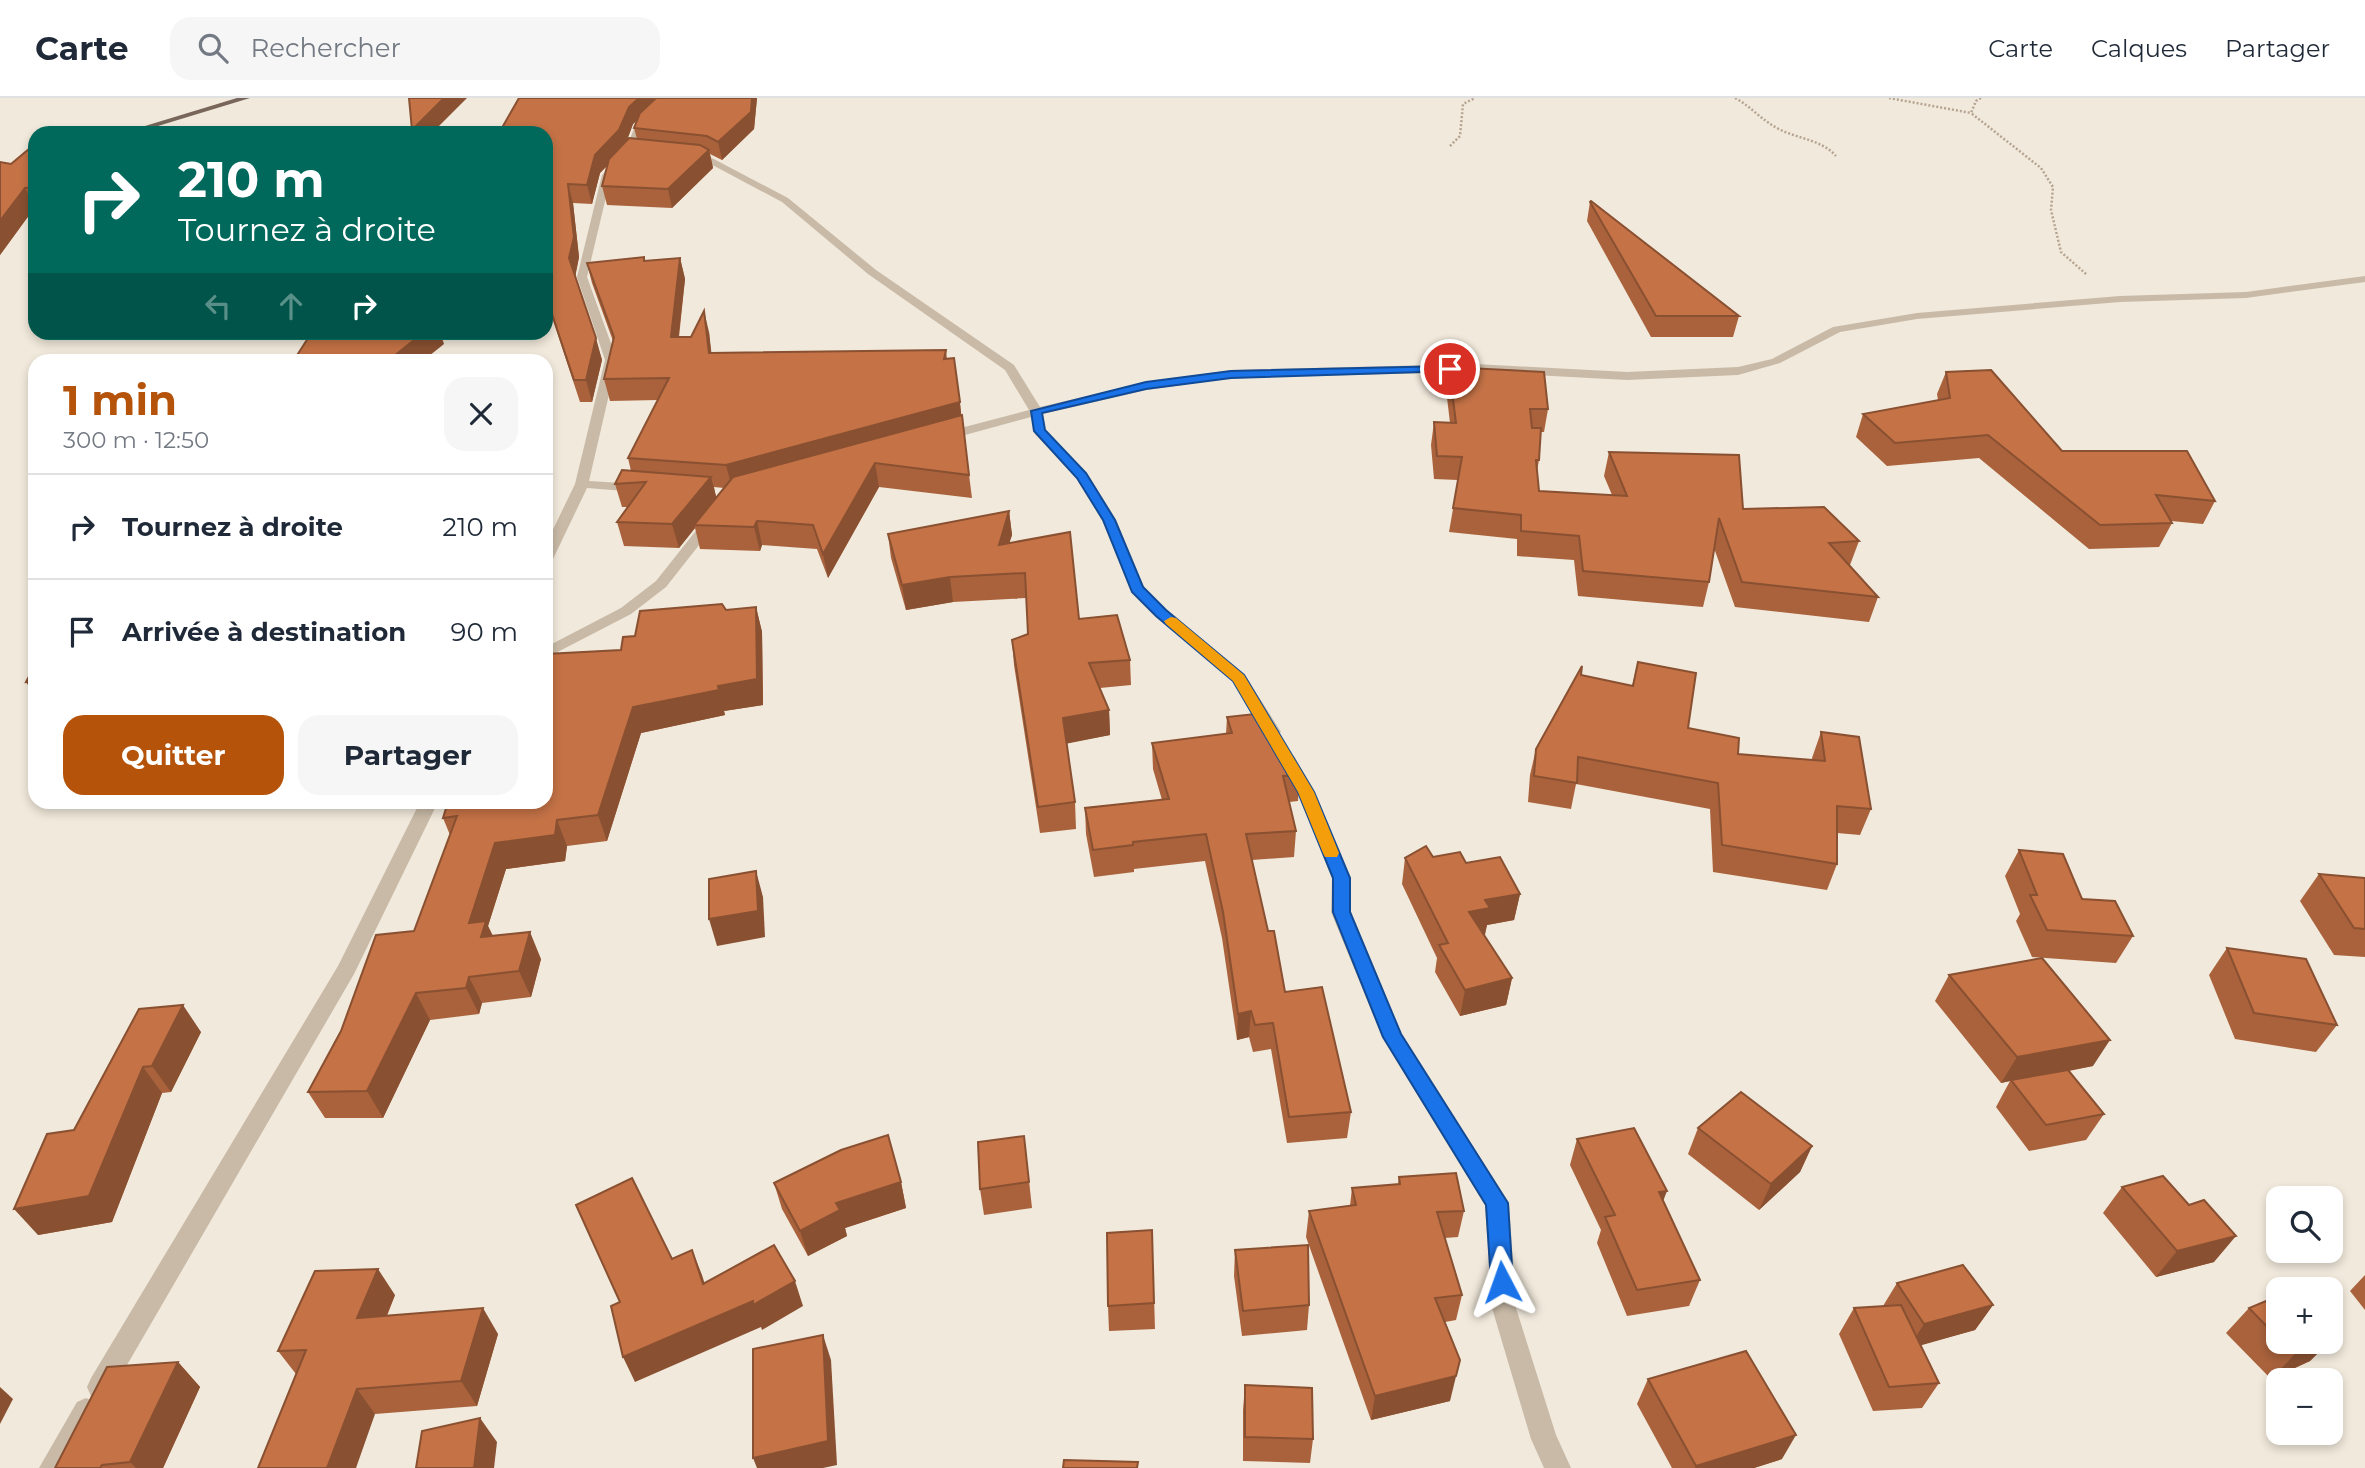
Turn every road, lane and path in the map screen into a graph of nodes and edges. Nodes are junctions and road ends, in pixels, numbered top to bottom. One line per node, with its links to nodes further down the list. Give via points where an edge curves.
1 (246, 98): 10 (main road)
2 (671, 98): 18 (street, via 638,128 636,150 607,175 582,277 611,360)
3 (1464, 98): 8 (path)
4 (1475, 98): 8 (path)
5 (1735, 98): 13 (path, via 1760,118 1829,148)
6 (1889, 98): 9 (path)
7 (1981, 98): 9 (path)
8 (1469, 100): 11 (path, via 1463,104 1460,136)
9 (1971, 113): 15 (path, via 2041,168 2053,187 2051,210 2061,252)
10 (150, 126)
11 (1450, 146)
12 (668, 154): 16 (street, via 707,159 785,200 872,272 1010,368)
13 (1836, 156)
14 (2365, 279): 15 (street, via 2246,295)
15 (2124, 299): 16 (street, via 1917,316 1837,329 1776,361 1738,371 1627,376 1475,368 1231,374 1146,386)
16 (1036, 411): 17 (street); 25 (street, via 1040,431 1082,476 1109,520 1137,589 1239,678 1306,792 1341,878 1341,912 1392,1037 1497,1203 1504,1308 1544,1439)
17 (924, 442)
18 (582, 484): 19 (street); 21 (street)
19 (650, 489)
20 (716, 515): 22 (street, via 661,584 626,611)
21 (553, 544)
22 (553, 649)
23 (426, 809): 24 (street, via 347,969)
24 (52, 1468)
25 (1558, 1468)

